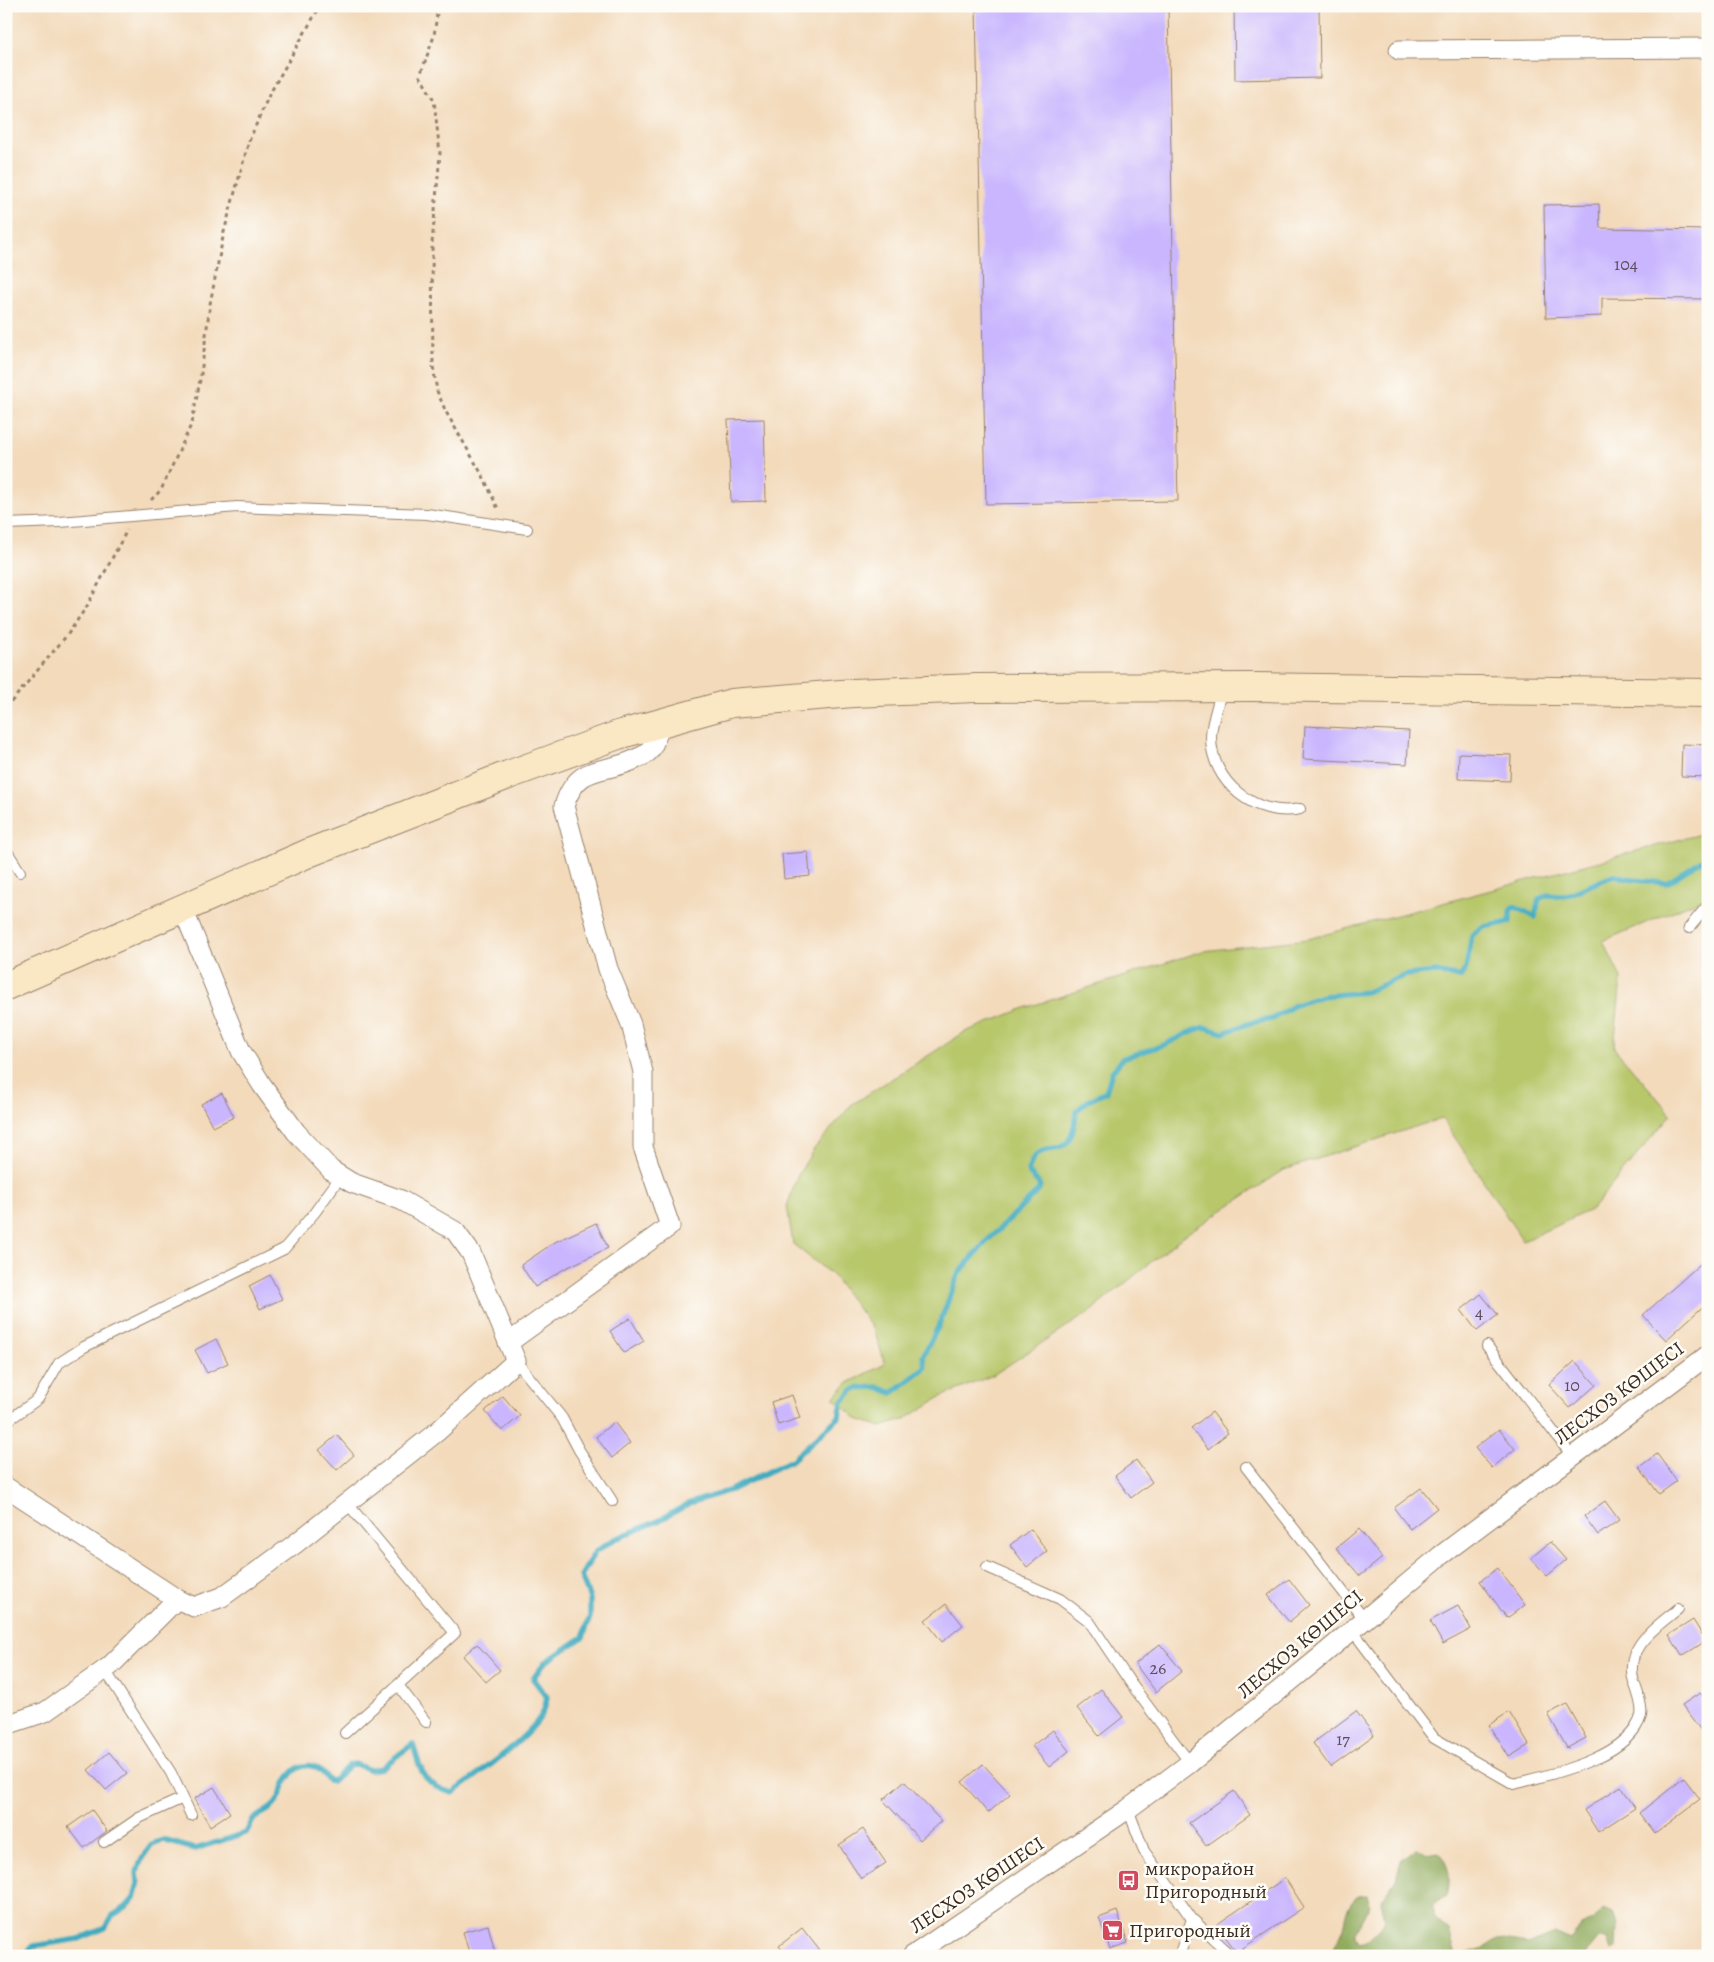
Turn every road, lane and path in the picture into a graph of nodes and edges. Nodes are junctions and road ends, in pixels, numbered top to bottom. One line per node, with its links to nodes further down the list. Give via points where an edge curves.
1 (320, 6): 5 (path, via 269,95 248,141 224,232 192,423 161,490)
2 (438, 6): 7 (path, via 434,36 420,76 434,100 440,154 432,244 433,366 437,391 446,412 484,478)
3 (1708, 48): 4 (street)
4 (1399, 50)
5 (137, 514): 6 (lane); 7 (lane, via 237,507 427,514); 11 (path, via 87,606 68,634)
6 (6, 524)
7 (505, 526): 8 (lane)
8 (528, 529)
9 (1223, 687): 10 (street); 12 (street, via 976,688 853,693 732,703); 13 (lane, via 1211,735 1214,759 1224,778 1241,797 1265,808)
10 (1708, 694)
11 (6, 708)
12 (662, 722): 17 (street, via 508,775 311,852); 21 (street, via 647,753 626,764 596,768 581,776 569,791 564,806 608,969 632,1024 643,1072 643,1147 670,1226)
13 (1300, 810)
14 (6, 850): 15 (lane)
15 (20, 872)
16 (1708, 905): 18 (lane)
17 (183, 909): 19 (street); 20 (street, via 241,1051 296,1132 331,1170)
18 (1689, 928)
19 (6, 986)
20 (341, 1176): 21 (street, via 401,1200 455,1231 471,1253); 25 (lane, via 284,1249 84,1347 59,1363 38,1399)
21 (508, 1343): 24 (street)
22 (1486, 1346): 26 (lane)
23 (1707, 1358): 26 (street, ЛЕСХОЗ КӨШЕСІ)
24 (516, 1361): 29 (lane, via 562,1418); 30 (street, via 438,1431)
25 (6, 1422)
26 (1573, 1456): 34 (street, ЛЕСХОЗ КӨШЕСІ, via 1440,1556)
27 (1246, 1467): 34 (lane)
28 (6, 1487): 32 (street)
29 (612, 1501)
30 (348, 1504): 32 (street, via 222,1597 194,1607); 36 (lane, via 455,1633)
31 (987, 1567): 40 (lane, via 1060,1599 1090,1621 1132,1685)
32 (178, 1599): 35 (street)
33 (1678, 1609): 34 (lane, via 1644,1637 1633,1657 1631,1671 1641,1715 1626,1741 1570,1768 1514,1784 1434,1738)
34 (1359, 1625): 40 (street, ЛЕСХОЗ КӨШЕСІ)
35 (105, 1670): 38 (street, via 45,1712); 41 (lane, via 171,1773)
36 (398, 1685): 37 (lane); 39 (lane)
37 (426, 1722)
38 (6, 1725)
39 (345, 1733)
40 (1190, 1763): 42 (street, ЛЕСХОЗ КӨШЕСІ)
41 (183, 1798): 43 (lane); 44 (lane, via 139,1818)
42 (1128, 1809): 45 (lane, via 1144,1851); 46 (street, ЛЕСХОЗ КӨШЕСІ)
43 (191, 1815)
44 (104, 1842)
45 (1192, 1919): 47 (lane); 48 (lane)
46 (912, 1956)
47 (1179, 1956)
48 (1232, 1956)

